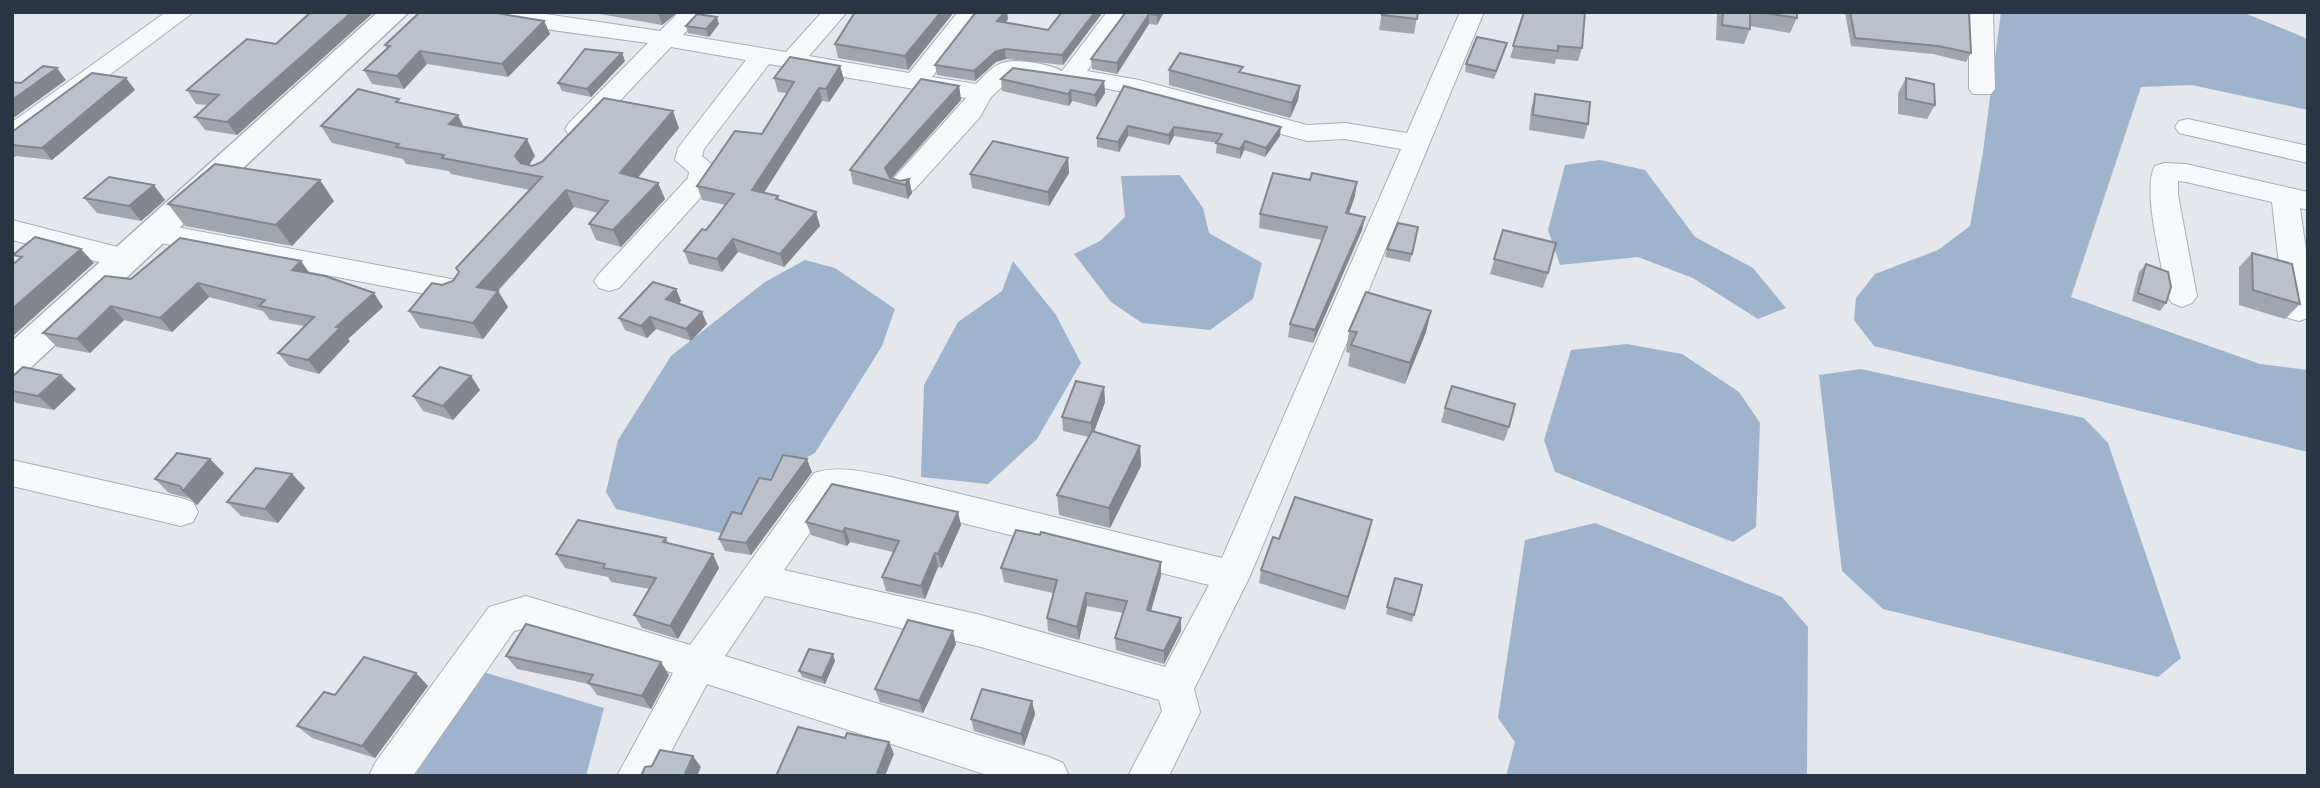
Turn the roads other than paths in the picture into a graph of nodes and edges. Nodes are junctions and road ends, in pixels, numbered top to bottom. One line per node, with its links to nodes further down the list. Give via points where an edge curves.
1 (396, 12): 25 (street)
2 (470, 12): 10 (street)
3 (692, 12): 10 (street)
4 (835, 12): 12 (street)
5 (970, 12): 14 (street)
6 (1119, 12): 13 (street)
7 (1472, 12): 19 (street)
8 (1981, 12): 15 (street)
9 (179, 14): 18 (street)
10 (664, 39): 11 (street); 20 (street)
11 (763, 55): 12 (street); 27 (street, via 691,148 688,160 703,168 701,180)
12 (792, 60): 14 (street)
13 (1071, 76): 16 (street, via 1007,69); 19 (street, via 1151,91 1307,133 1345,131)
14 (915, 82): 16 (street)
15 (1982, 89)
16 (981, 93): 22 (street, via 971,111)
17 (2188, 127): 21 (street)
18 (12, 135)
19 (1416, 143): 34 (street)
20 (558, 150)
21 (2308, 155)
22 (904, 184)
23 (2296, 199): 29 (street, via 2164,172); 30 (street)
24 (12, 230): 26 (street)
25 (155, 233): 26 (street); 28 (street)
26 (127, 259): 31 (street)
27 (609, 281)
28 (451, 289)
29 (2182, 296)
30 (2299, 310)
31 (12, 363)
32 (12, 473): 33 (street)
33 (181, 512)
34 (1232, 576): 35 (street, via 838,481 826,483 808,505); 37 (street, via 1188,667)
35 (758, 579): 36 (street); 37 (street, via 981,631)
36 (698, 664): 38 (street, via 549,617 526,612 502,618); 39 (street); 40 (street)
37 (1174, 686): 41 (street, via 1181,712)
38 (388, 776)
39 (637, 776)
40 (1049, 776)
41 (1148, 776)

